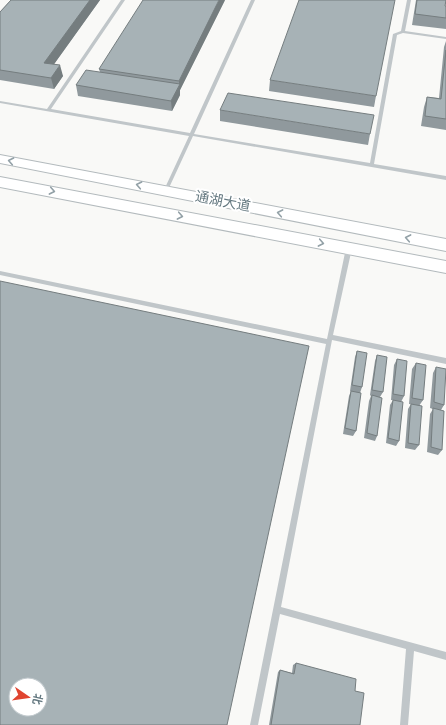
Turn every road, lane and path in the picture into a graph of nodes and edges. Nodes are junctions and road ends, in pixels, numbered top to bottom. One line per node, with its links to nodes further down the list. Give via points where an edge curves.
1 (123, 0): 7 (lane)
2 (253, 0): 8 (lane)
3 (409, 0): 4 (lane)
4 (403, 32): 5 (lane); 10 (lane, via 395,34)
5 (446, 38)
6 (0, 102): 7 (lane)
7 (48, 110): 8 (lane)
8 (191, 135): 10 (lane); 13 (lane)
9 (0, 158): 13 (main road, 通湖大道, one-way to 9)
10 (372, 165): 11 (lane)
11 (446, 178)
12 (0, 182): 15 (main road, 通湖大道, one-way to 15)
13 (166, 190): 14 (main road, 通湖大道, one-way to 13)
14 (446, 245)
15 (349, 248): 16 (main road, 通湖大道); 18 (lane)
16 (446, 267)
17 (0, 273): 18 (lane)
18 (329, 339): 19 (lane); 20 (lane)
19 (446, 361)
20 (276, 609): 21 (lane); 23 (lane)
21 (410, 646): 22 (lane); 24 (lane)
22 (446, 656)
23 (254, 725)
24 (404, 725)

